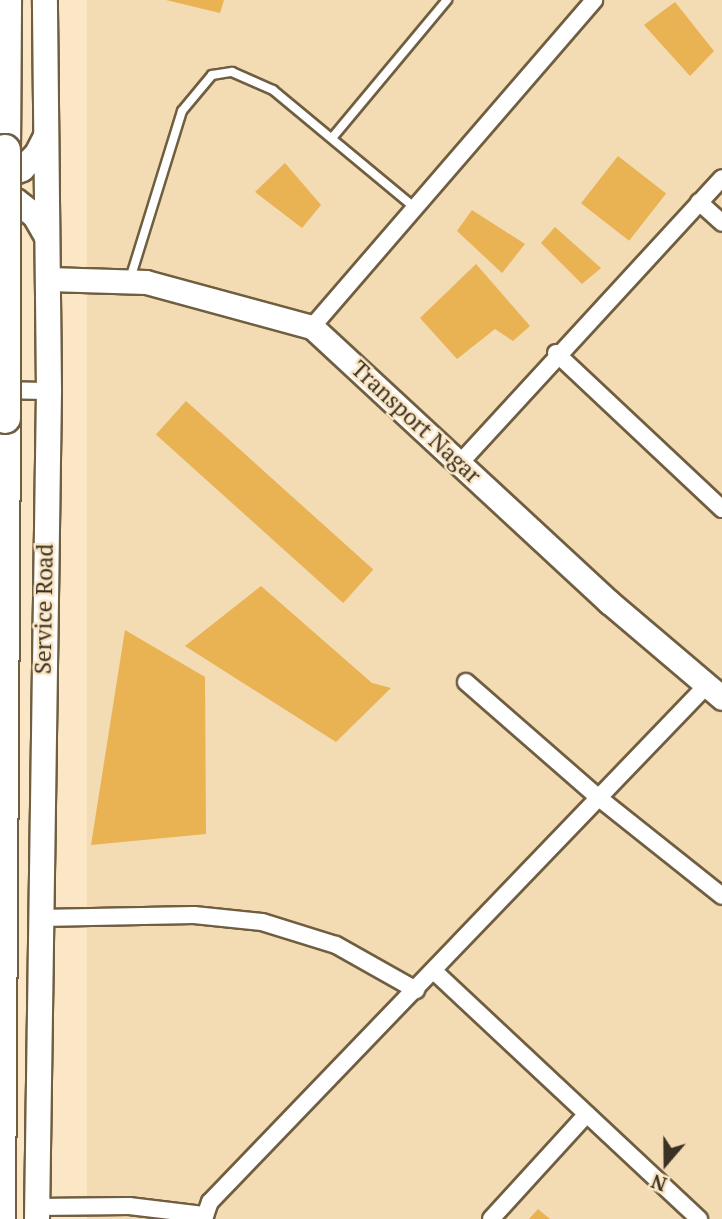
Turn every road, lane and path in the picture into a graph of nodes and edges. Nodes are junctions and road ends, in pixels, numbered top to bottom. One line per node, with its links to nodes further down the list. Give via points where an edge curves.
1 (6, 0): 7 (highway)
2 (45, 0): 5 (main road, Service Road)
3 (447, 0): 6 (lane)
4 (594, 0): 11 (street)
5 (46, 135): 7 (main road, via 37,154 22,169); 13 (main road, Service Road)
6 (332, 138): 11 (lane); 15 (lane, via 273,90 232,72 212,75 182,111)
7 (3, 164): 19 (highway, bridge)
8 (722, 178): 10 (street)
9 (0, 197): 13 (main road, via 16,201 35,216)
10 (699, 202): 12 (street); 17 (street)
11 (415, 208): 16 (street)
12 (722, 222)
13 (47, 237): 14 (main road, Service Road)
14 (48, 279): 15 (street, Transport Nagar); 18 (main road, Service Road)
15 (130, 281): 16 (street, Transport Nagar)
16 (312, 327): 20 (street, Transport Nagar)
17 (556, 353): 20 (street); 21 (street)
18 (49, 391): 19 (street); 26 (main road, Service Road)
19 (3, 404): 32 (highway)
20 (460, 463): 23 (street, Transport Nagar, via 609,602)
21 (722, 509)
22 (466, 682): 24 (street)
23 (715, 691): 24 (street)
24 (599, 798): 25 (street); 27 (street)
25 (722, 895)
26 (40, 918): 28 (street, via 194,915 261,922 336,945); 30 (main road, Service Road)
27 (434, 971): 28 (street); 29 (street)
28 (416, 990): 31 (street, via 210,1202)
29 (587, 1114): 33 (street); 34 (street)
30 (37, 1213): 31 (street, via 129,1206)
31 (204, 1217)
32 (0, 1219)
33 (491, 1219)
34 (699, 1219)

